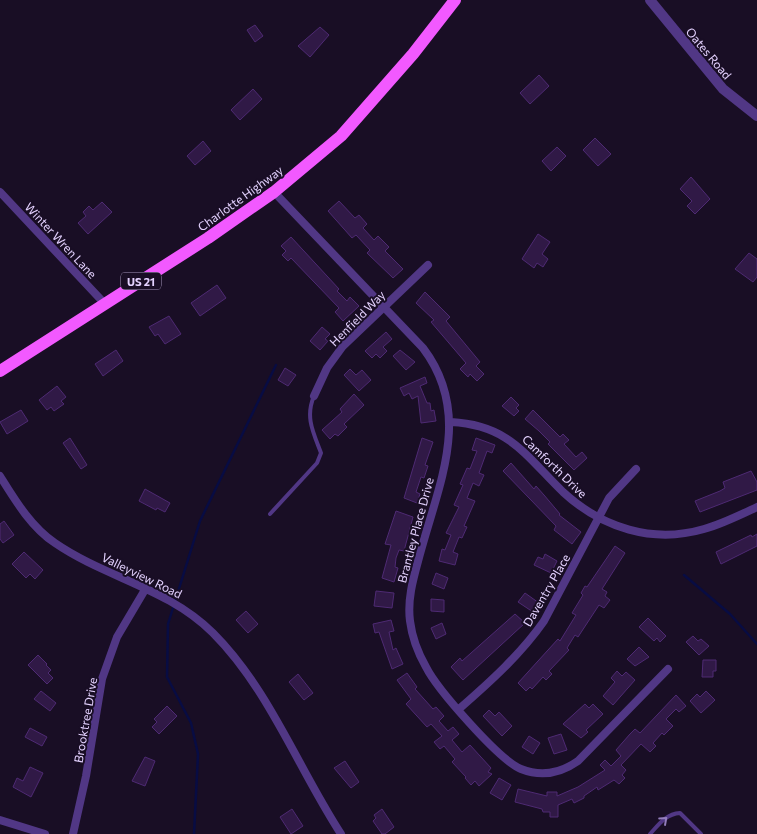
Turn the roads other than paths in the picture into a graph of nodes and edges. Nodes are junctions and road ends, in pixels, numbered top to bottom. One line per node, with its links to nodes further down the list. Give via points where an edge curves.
1 (455, 0): 5 (main road, Charlotte Highway / US 21, via 341,136)
2 (650, 0): 3 (street, Oates Road, via 723,90)
3 (757, 116)
4 (0, 192): 7 (street, Winter Wren Lane)
5 (274, 192): 7 (main road, Charlotte Highway / US 21, via 246,214); 8 (street, Brantley Place Drive)
6 (428, 265): 8 (street, Henfield Way)
7 (105, 304): 9 (main road, Charlotte Highway / US 21)
8 (384, 307): 10 (street, Henfield Way, via 333,357); 11 (street, Brantley Place Drive, via 423,348 439,372)
9 (0, 371)
10 (314, 396): 15 (lane, via 308,408 309,421 321,453 317,463)
11 (451, 422): 16 (street, Camforth Drive, via 482,426 513,441 564,492); 19 (street, Brantley Place Drive, via 449,446 414,576 410,606 416,646 426,669)
12 (636, 469): 16 (street, Daventry Place, via 609,498)
13 (0, 476): 17 (street, Valleyview Road, via 32,522 55,543)
14 (757, 507): 16 (street, Camforth Drive, via 705,529 675,534 641,533)
15 (270, 514)
16 (599, 519): 19 (street, Daventry Place, via 535,634)
17 (146, 588): 22 (street, Brooktree Drive, via 117,637 102,679); 23 (street, Valleyview Road, via 188,612 213,633 242,668 267,705)
18 (668, 669): 19 (street, Brantley Place Drive, via 585,756 555,772 529,772 513,766)
19 (459, 709)
20 (0, 820): 21 (street)
21 (45, 834)
22 (73, 834)
23 (341, 834)
24 (650, 834): 25 (lane, one-way to 25, via 668,815 680,813)
25 (700, 834)

